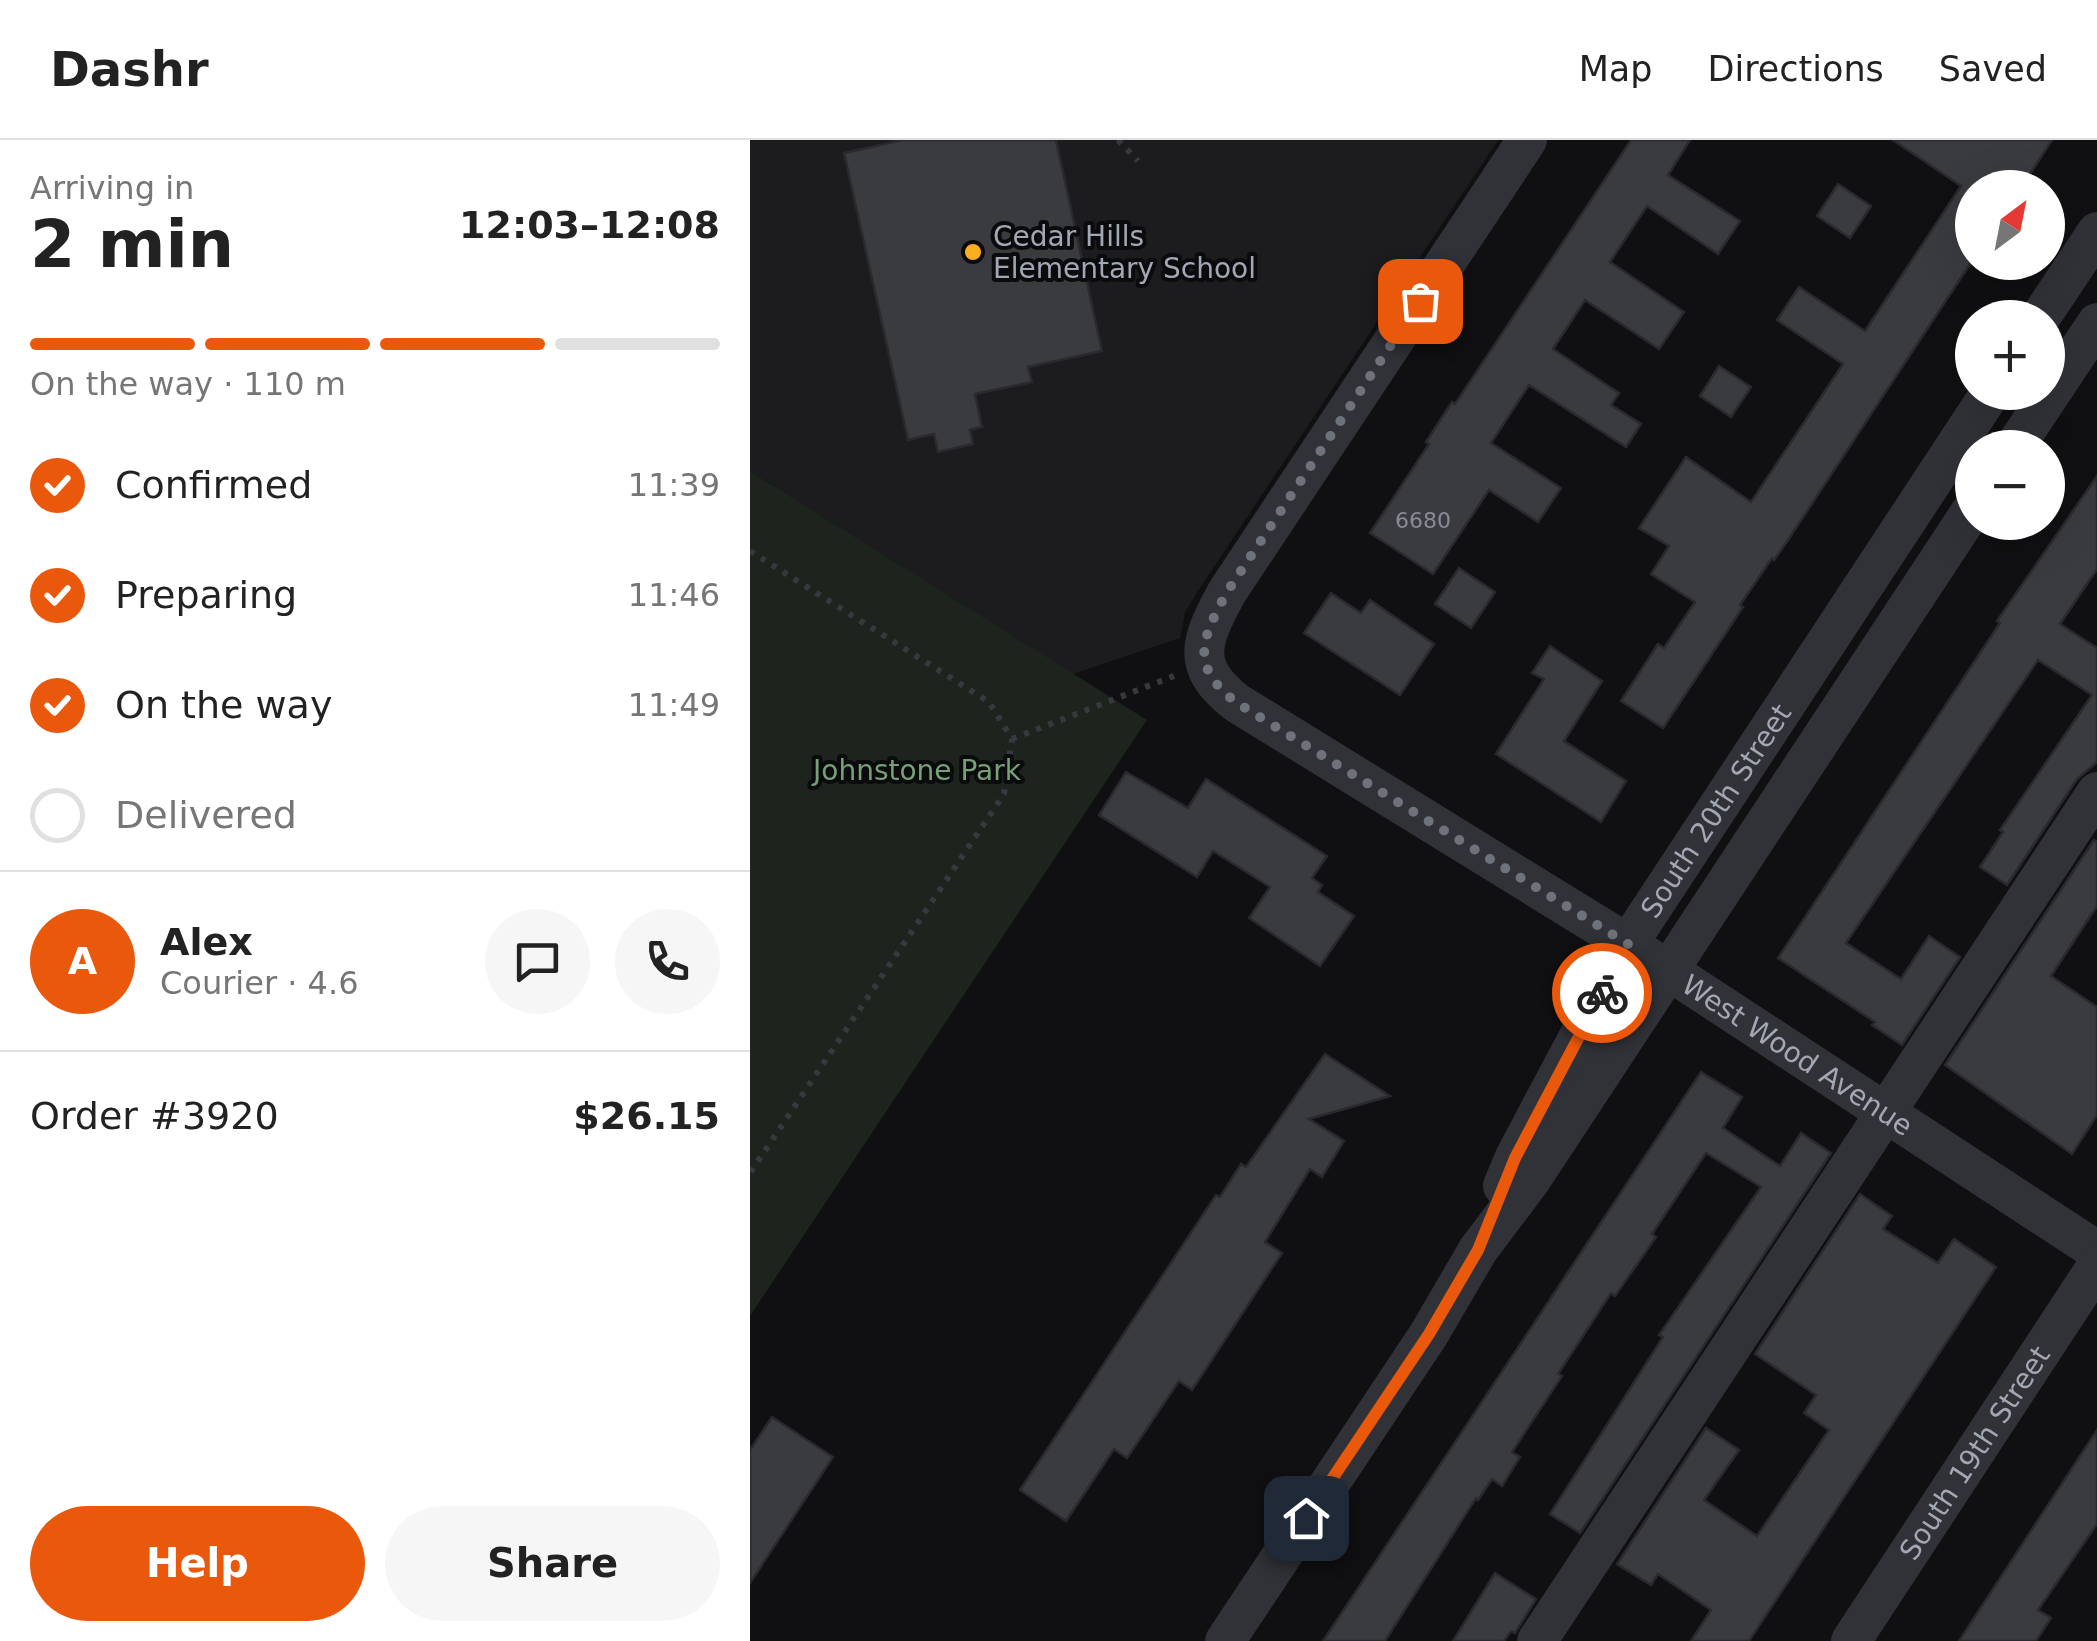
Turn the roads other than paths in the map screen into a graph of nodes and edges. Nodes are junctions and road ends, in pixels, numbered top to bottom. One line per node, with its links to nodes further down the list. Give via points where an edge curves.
1 (1527, 140): 9 (street, West Wood Avenue, via 1227,592 1205,638 1203,664 1237,703)
2 (2097, 232): 3 (street)
3 (2052, 300)
4 (2097, 323): 6 (street)
5 (1979, 410): 9 (street, South 20th Street)
6 (2026, 430)
7 (1955, 536): 10 (street, South 20th Street)
8 (2097, 792): 11 (street)
9 (1628, 944): 10 (street, West Wood Avenue); 12 (street, South 20th Street, via 1515,1158)
10 (1668, 971): 11 (street, West Wood Avenue); 12 (street, South 20th Street)
11 (1884, 1112): 13 (street, West Wood Avenue); 16 (street)
12 (1478, 1250): 15 (street, South 20th Street)
13 (2097, 1250)
14 (2097, 1266): 17 (street, South 19th Street)
15 (1225, 1641)
16 (1538, 1641)
17 (1852, 1641)

